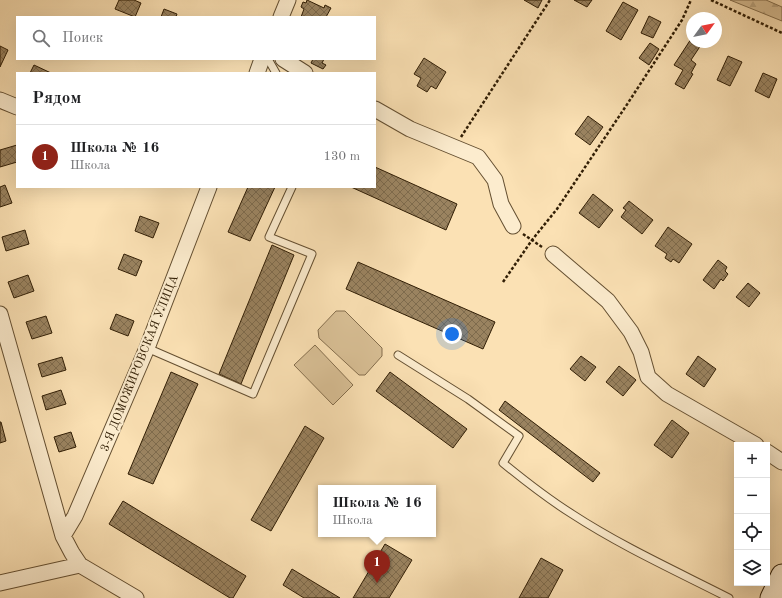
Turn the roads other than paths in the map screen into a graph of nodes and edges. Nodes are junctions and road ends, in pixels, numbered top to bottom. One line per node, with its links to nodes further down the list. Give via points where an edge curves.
1 (286, 0): 2 (street)
2 (281, 16)
3 (262, 60): 6 (street)
4 (269, 60): 7 (lane)
5 (285, 60): 8 (street)
6 (256, 72)
7 (275, 72)
8 (304, 72)
9 (0, 100): 10 (street)
10 (16, 106)
11 (376, 110): 14 (street, via 410,129 478,157 495,180 501,204)
12 (209, 188): 17 (street, 3-Я ДОМОЖИРОВСКАЯ УЛИЦА)
13 (292, 188): 17 (lane, via 269,237 312,254 253,394)
14 (513, 226)
15 (553, 254): 19 (street, via 608,301 642,352 648,377 667,394)
16 (0, 314): 22 (street)
17 (147, 348): 22 (street, 3-Я ДОМОЖИРОВСКАЯ УЛИЦА, via 75,516)
18 (398, 356): 27 (lane, via 468,399 519,436 503,463 539,491 600,531)
19 (751, 442)
20 (770, 454): 21 (street)
21 (782, 462)
22 (63, 536): 23 (street)
23 (80, 564): 25 (street); 26 (street)
24 (782, 575): 28 (street)
25 (0, 583)
26 (136, 598)
27 (729, 598)
28 (771, 598)

